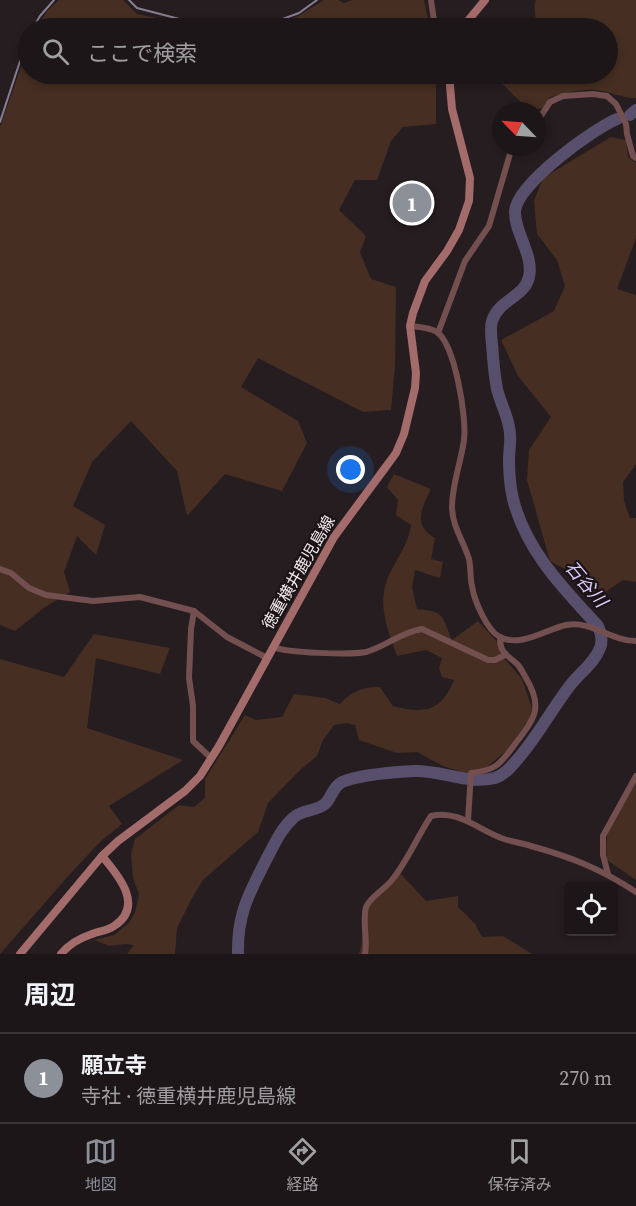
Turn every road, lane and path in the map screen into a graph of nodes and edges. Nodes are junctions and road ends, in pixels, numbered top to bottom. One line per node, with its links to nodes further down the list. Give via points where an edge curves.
1 (431, 0): 3 (street)
2 (485, 0): 4 (main road)
3 (434, 18)
4 (470, 18)
5 (450, 84): 9 (main road, 徳重横井鹿児島線, via 452,109 470,178 469,201 454,240 425,281)
6 (546, 108): 8 (street, via 563,96 607,96 621,111)
7 (509, 156): 10 (street, via 489,226 465,261)
8 (636, 158)
9 (410, 326): 10 (street); 15 (main road, 徳重横井鹿児島線, via 415,388 396,453 334,537)
10 (438, 333): 13 (street, via 446,341 451,357 465,422 453,496 454,520 469,560 475,600 491,630)
11 (0, 569): 12 (street, via 46,594 93,601 140,597)
12 (194, 611): 17 (street, via 227,637); 18 (street, via 189,678 193,741)
13 (500, 637): 14 (street, via 523,639 579,624); 16 (street)
14 (636, 641)
15 (273, 647): 16 (street, via 327,653 366,652 422,629 488,660); 17 (main road, 徳重横井鹿児島線)
16 (505, 655): 20 (street, via 518,663 533,689 535,713 503,760 489,771 471,773)
17 (267, 658): 18 (main road, 徳重横井鹿児島線)
18 (212, 758): 21 (main road, 徳重横井鹿児島線, via 185,791)
19 (636, 776): 22 (street, via 603,836)
20 (468, 820): 22 (street, via 504,839); 26 (street, via 431,816 404,865 367,904)
21 (102, 856): 24 (main road, 徳重横井鹿児島線); 25 (main road, via 125,888 128,907 114,927 92,933 67,946)
22 (608, 874): 23 (street)
23 (636, 892)
24 (20, 954)
25 (61, 954)
26 (365, 954)

